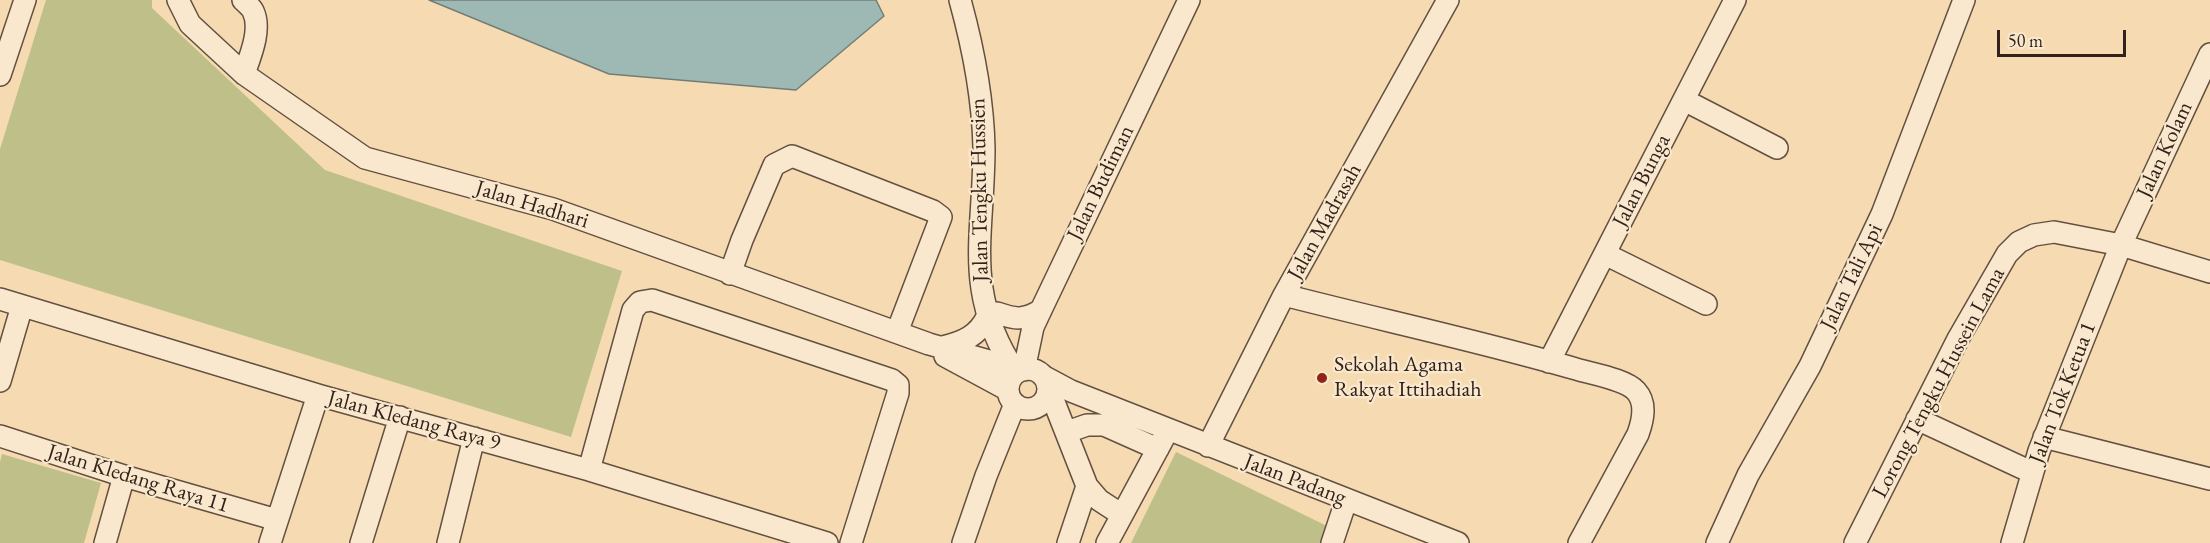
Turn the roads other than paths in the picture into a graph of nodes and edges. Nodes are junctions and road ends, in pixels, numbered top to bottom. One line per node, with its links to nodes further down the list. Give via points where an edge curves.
1 (25, 0): 11 (street)
2 (178, 0): 10 (street, Jalan Hadhari, via 190,24)
3 (243, 0): 10 (street, via 253,10 256,21)
4 (960, 0): 23 (street, Jalan Tengku Hussien, via 976,71 984,147 980,281)
5 (1189, 0): 22 (street, Jalan Budiman)
6 (1448, 0): 18 (street, Jalan Madrasah)
7 (1735, 0): 12 (street, Jalan Bunga)
8 (1964, 0): 62 (street, Jalan Tali Api, via 1882,214 1810,366 1748,475)
9 (2210, 54): 14 (street, Jalan Kolam)
10 (244, 74): 17 (street, Jalan Hadhari, via 365,158 553,209)
11 (0, 75)
12 (1684, 100): 13 (street); 15 (street, Jalan Bunga)
13 (1777, 148)
14 (2121, 245): 16 (street, Lorong Tengku Hussein Lama); 33 (street, Lorong Tengku Hussein Lama, via 2054,232 2019,242 2007,254 1958,339); 36 (street, Jalan Tok Ketua 1)
15 (1605, 254): 20 (street); 26 (street, Jalan Bunga)
16 (2210, 272)
17 (730, 274): 24 (street, Jalan Hadhari); 24 (street, via 774,165 792,156 933,210 941,217)
18 (1284, 295): 26 (street); 39 (street, Jalan Madrasah)
19 (0, 299): 21 (street, Jalan Kledang Raya 9)
20 (1706, 304)
21 (22, 306): 27 (street); 29 (street, Jalan Kledang Raya 9)
22 (1041, 310): 23 (street, via 1024,319); 28 (street, Jalan Budiman)
23 (992, 315): 25 (street, via 971,337); 28 (street)
24 (897, 332): 25 (street, Jalan Hadhari)
25 (936, 346): 28 (street, Jalan Hadhari, via 950,359)
26 (1550, 362): 61 (street, via 1625,383 1636,391 1642,403 1638,434)
27 (0, 381)
28 (1020, 382): 30 (street, via 1048,390); 30 (street, Jalan Padang, via 1029,409); 31 (street, Jalan Padang, via 1071,391); 43 (street)
29 (318, 395): 32 (street, Jalan Kledang Raya 9); 48 (street)
30 (1045, 404): 31 (street, Jalan Padang, via 1090,405); 34 (street); 43 (street, via 1021,424 1002,460)
31 (1132, 416): 38 (street, Jalan Padang)
32 (400, 417): 37 (street, Jalan Kledang Raya 9); 52 (street)
33 (1917, 419): 41 (street); 63 (street, Lorong Tengku Hussein Lama)
34 (1067, 432): 38 (street, via 1087,425 1104,425); 45 (street)
35 (0, 436): 42 (street, Jalan Kledang Raya 11)
36 (2044, 437): 41 (street, Jalan Tok Ketua 1); 44 (street)
37 (474, 438): 40 (street, Jalan Kledang Raya 9); 53 (street)
38 (1163, 439): 39 (street, Jalan Padang); 47 (street)
39 (1208, 446): 46 (street, Jalan Padang)
40 (589, 470): 49 (street, Jalan Kledang Raya 9); 55 (street, via 633,310 640,302 652,300 898,385)
41 (2031, 472): 64 (street, Jalan Tok Ketua 1)
42 (124, 476): 48 (street, Jalan Kledang Raya 11); 50 (street)
43 (986, 476): 56 (street)
44 (2210, 479)
45 (1087, 486): 47 (street); 57 (street)
46 (1346, 501): 59 (street); 60 (street, Jalan Padang)
47 (1122, 515): 58 (street)
48 (277, 520): 51 (street)
49 (792, 537): 54 (street, Jalan Kledang Raya 9)
50 (105, 543)
51 (270, 543)
52 (361, 543)
53 (448, 543)
54 (827, 543)
55 (851, 543)
56 (963, 543)
57 (1068, 543)
58 (1107, 543)
59 (1332, 543)
60 (1458, 543)
61 (1579, 543)
62 (1717, 543)
63 (1855, 543)
64 (2012, 543)

